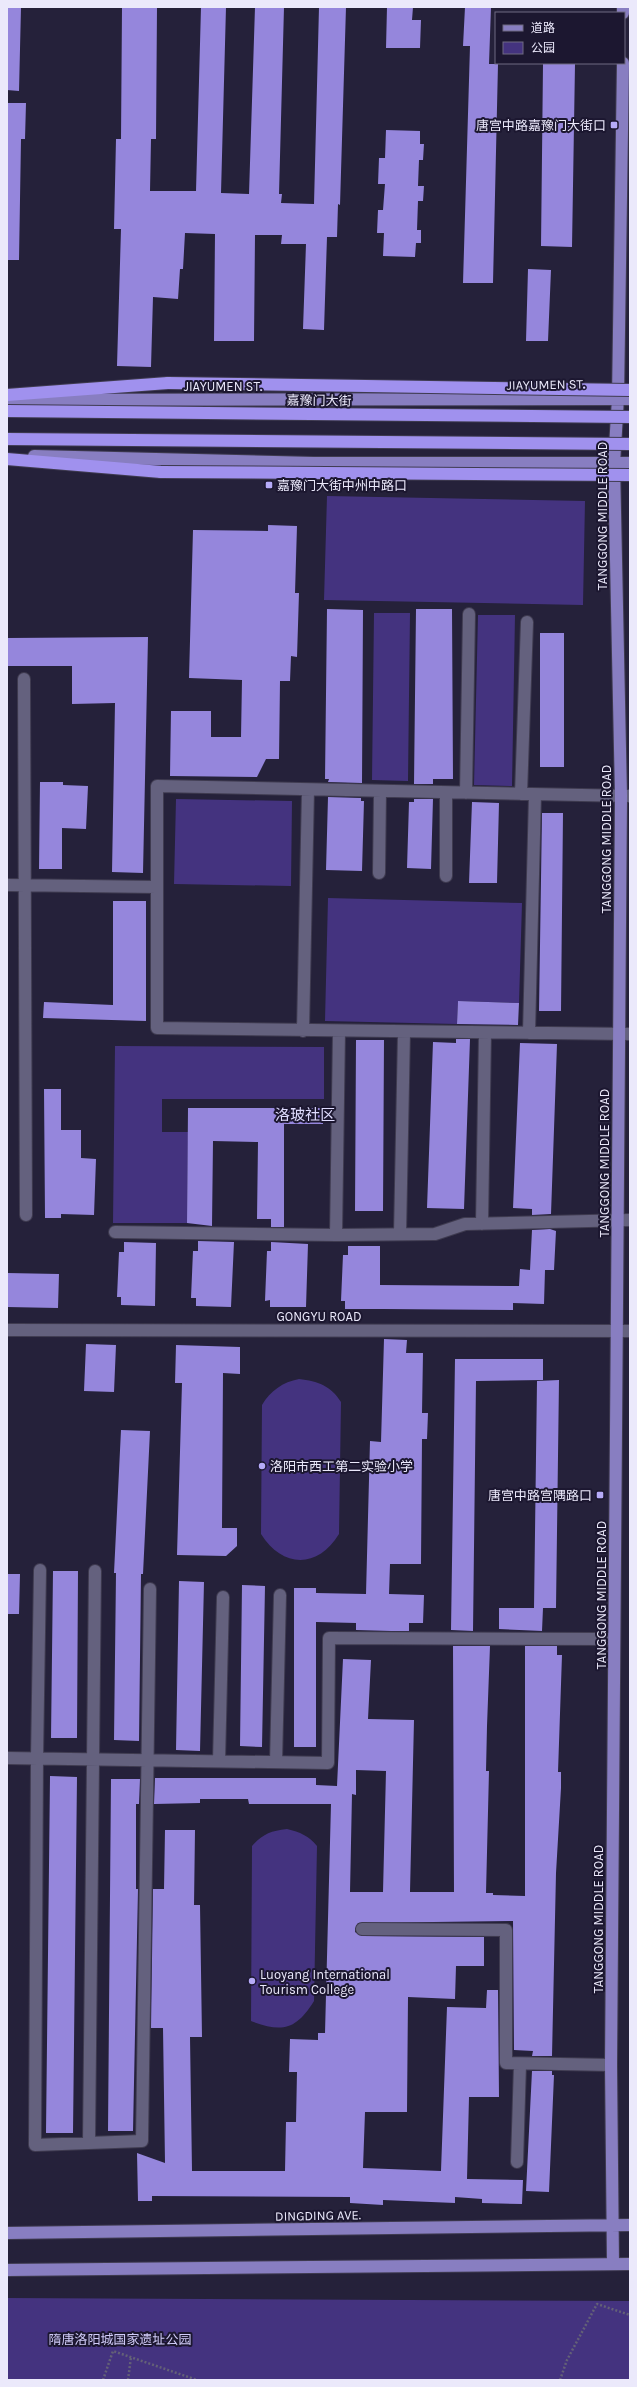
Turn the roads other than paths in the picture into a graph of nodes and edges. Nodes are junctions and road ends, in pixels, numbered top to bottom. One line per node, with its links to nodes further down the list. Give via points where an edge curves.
1 (623, 64): 4 (main road, TANGGONG MIDDLE ROAD)
2 (630, 390): 3 (highway, bridge, via 168,383)
3 (7, 395)
4 (624, 398): 5 (main road, JIAYUMEN ST.); 13 (main road, TANGGONG MIDDLE ROAD)
5 (7, 400)
6 (7, 411): 7 (highway, 嘉豫门大街, bridge)
7 (630, 417)
8 (7, 439): 9 (highway, bridge)
9 (630, 444)
10 (7, 456): 13 (main road, via 314,463)
11 (7, 459): 14 (highway, bridge, via 161,472)
12 (630, 463): 13 (main road)
13 (614, 464): 24 (main road, TANGGONG MIDDLE ROAD)
14 (630, 475)
15 (469, 614): 21 (street)
16 (527, 622): 22 (street)
17 (24, 679): 28 (street)
18 (308, 790): 19 (street); 29 (street, via 157,786); 30 (street)
19 (380, 791): 20 (street); 25 (street)
20 (446, 793): 21 (street); 26 (street)
21 (466, 793): 22 (street)
22 (521, 794): 23 (street)
23 (535, 795): 24 (street); 34 (street)
24 (625, 796): 35 (main road, TANGGONG MIDDLE ROAD)
25 (379, 872)
26 (446, 876)
27 (7, 885): 28 (street)
28 (25, 885): 29 (street); 36 (street)
29 (157, 887): 30 (street, via 157,1028)
30 (303, 1031): 31 (street)
31 (339, 1031): 32 (street); 42 (street)
32 (404, 1032): 33 (street); 41 (street)
33 (485, 1033): 34 (street); 39 (street)
34 (529, 1033): 35 (street)
35 (624, 1034): 37 (main road, TANGGONG MIDDLE ROAD)
36 (26, 1215)
37 (617, 1220): 38 (street); 39 (street); 44 (main road, TANGGONG MIDDLE ROAD)
38 (630, 1220)
39 (482, 1224): 41 (street, via 465,1224 434,1234)
40 (116, 1232): 42 (street)
41 (400, 1234): 42 (street)
42 (336, 1235)
43 (7, 1330): 44 (street, GONGYU ROAD)
44 (616, 1331): 45 (street, GONGYU ROAD); 51 (main road, TANGGONG MIDDLE ROAD)
45 (630, 1331)
46 (40, 1570): 53 (street)
47 (95, 1571): 54 (street)
48 (150, 1589): 55 (street)
49 (280, 1595): 57 (street)
50 (223, 1597): 56 (street)
51 (614, 1639): 57 (street, via 329,1638 328,1763); 60 (main road, TANGGONG MIDDLE ROAD)
52 (7, 1758): 53 (street)
53 (37, 1758): 54 (street); 61 (street, via 35,2145)
54 (94, 1759): 55 (street); 61 (street)
55 (146, 1760): 56 (street); 61 (street, via 142,2141)
56 (219, 1761): 57 (street)
57 (276, 1762)
58 (362, 1929): 59 (street, via 506,1930 506,2063)
59 (520, 2064): 60 (street); 62 (street)
60 (611, 2065): 64 (main road, TANGGONG MIDDLE ROAD)
61 (89, 2142)
62 (517, 2162)
63 (630, 2224): 64 (main road, DINGDING AVE.)
64 (613, 2225): 65 (main road, DINGDING AVE.); 66 (main road, TANGGONG MIDDLE ROAD)
65 (7, 2233)
66 (613, 2264): 67 (main road); 68 (main road)
67 (630, 2264)
68 (7, 2270)

